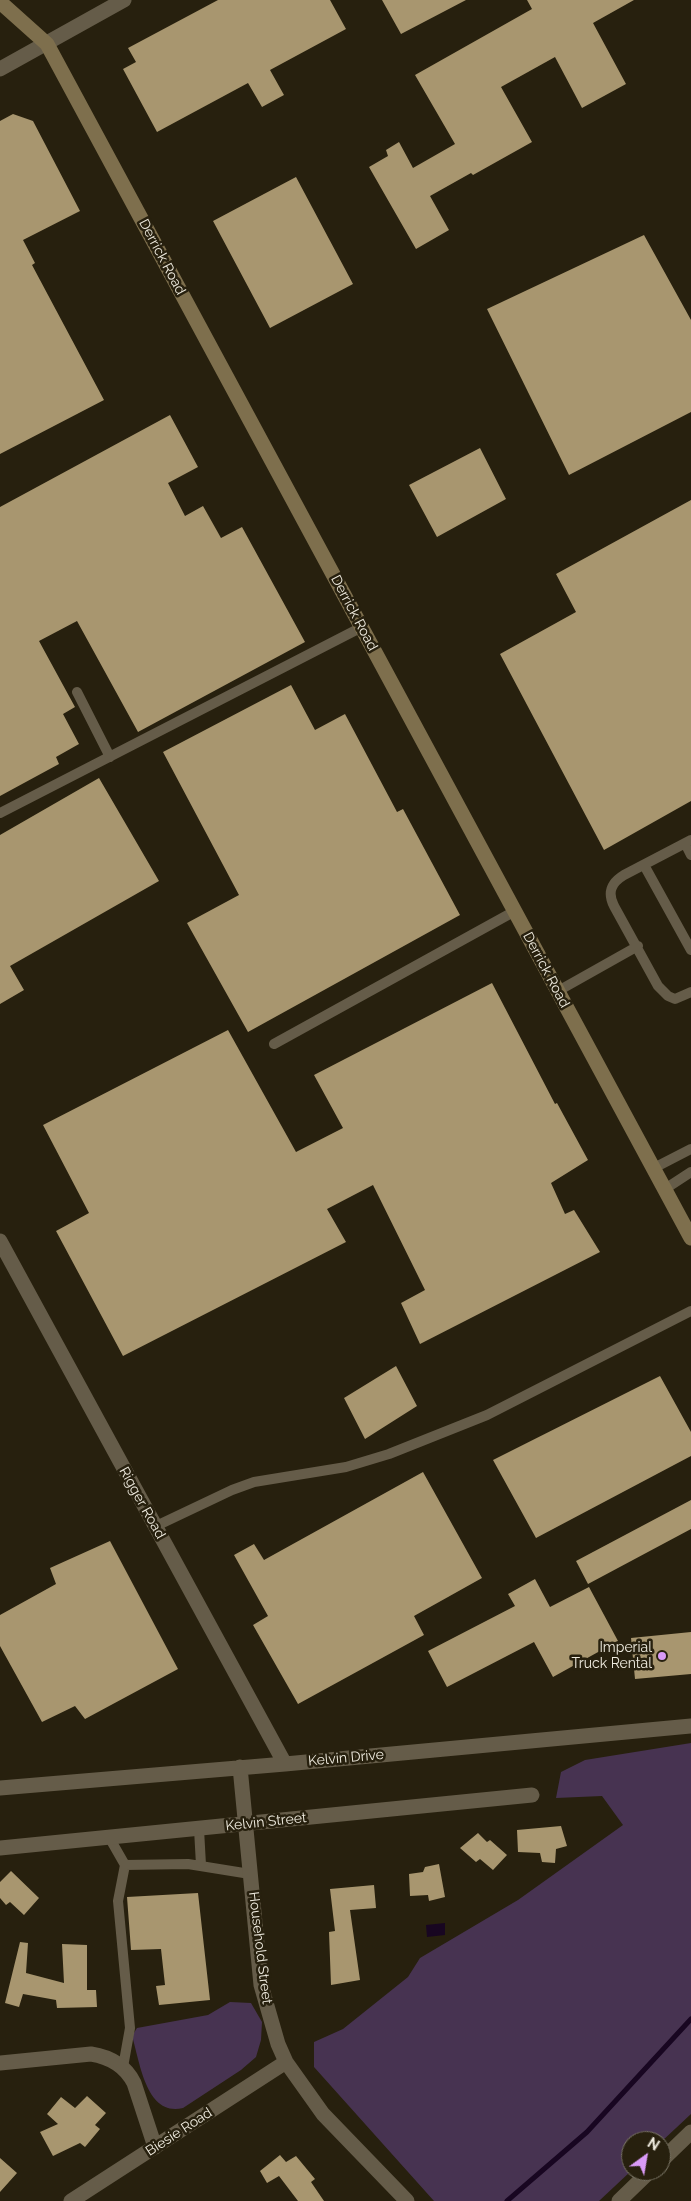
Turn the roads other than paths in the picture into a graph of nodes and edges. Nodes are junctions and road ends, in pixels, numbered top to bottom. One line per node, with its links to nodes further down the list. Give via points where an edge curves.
1 (124, 0): 3 (street)
2 (0, 2): 3 (street, Derrick Road)
3 (47, 44): 4 (street); 5 (street, Derrick Road)
4 (0, 69)
5 (362, 627): 7 (lane); 12 (street, Derrick Road)
6 (77, 692): 7 (lane)
7 (110, 757): 8 (lane)
8 (0, 814)
9 (688, 841): 10 (lane); 11 (lane)
10 (691, 855)
11 (644, 865): 13 (lane, via 617,880 610,891 614,906); 14 (lane)
12 (515, 911): 15 (street, Derrick Road); 17 (lane)
13 (638, 946): 15 (lane); 16 (lane, via 663,993 675,999)
14 (691, 950)
15 (558, 991): 19 (street, Derrick Road)
16 (691, 992)
17 (274, 1044)
18 (691, 1149): 19 (lane)
19 (652, 1169): 21 (street, Derrick Road)
20 (691, 1172): 21 (lane)
21 (665, 1190): 22 (street, Derrick Road)
22 (691, 1238)
23 (0, 1241): 25 (street, Rigger Road)
24 (691, 1311): 25 (lane, via 530,1395 463,1425 346,1467 254,1482)
25 (154, 1527): 27 (street, Rigger Road)
26 (691, 1726): 27 (street, Kelvin Drive)
27 (285, 1764): 28 (street, Kelvin Drive)
28 (240, 1767): 29 (street, Kelvin Drive); 31 (street, Household Street)
29 (0, 1788)
30 (532, 1795): 31 (street, Kelvin Street)
31 (246, 1825): 32 (street, Kelvin Street); 37 (street, Household Street)
32 (199, 1829): 33 (street, Kelvin Street); 35 (lane)
33 (109, 1837): 34 (street, Kelvin Street); 36 (lane)
34 (0, 1848)
35 (200, 1865): 36 (lane); 37 (lane)
36 (126, 1866): 40 (lane, via 118,1901 130,2028)
37 (250, 1874): 38 (street, Household Street, via 261,1985)
38 (286, 2062): 42 (street, Biesie Road); 46 (street, Household Street, via 323,2114)
39 (0, 2063): 40 (street, via 91,2054 103,2056)
40 (123, 2067): 42 (street, via 134,2083)
41 (691, 2132): 43 (street)
42 (155, 2148): 45 (street, Biesie Road)
43 (671, 2151)
44 (640, 2181): 47 (street)
45 (71, 2201)
46 (406, 2201)
47 (619, 2201)

